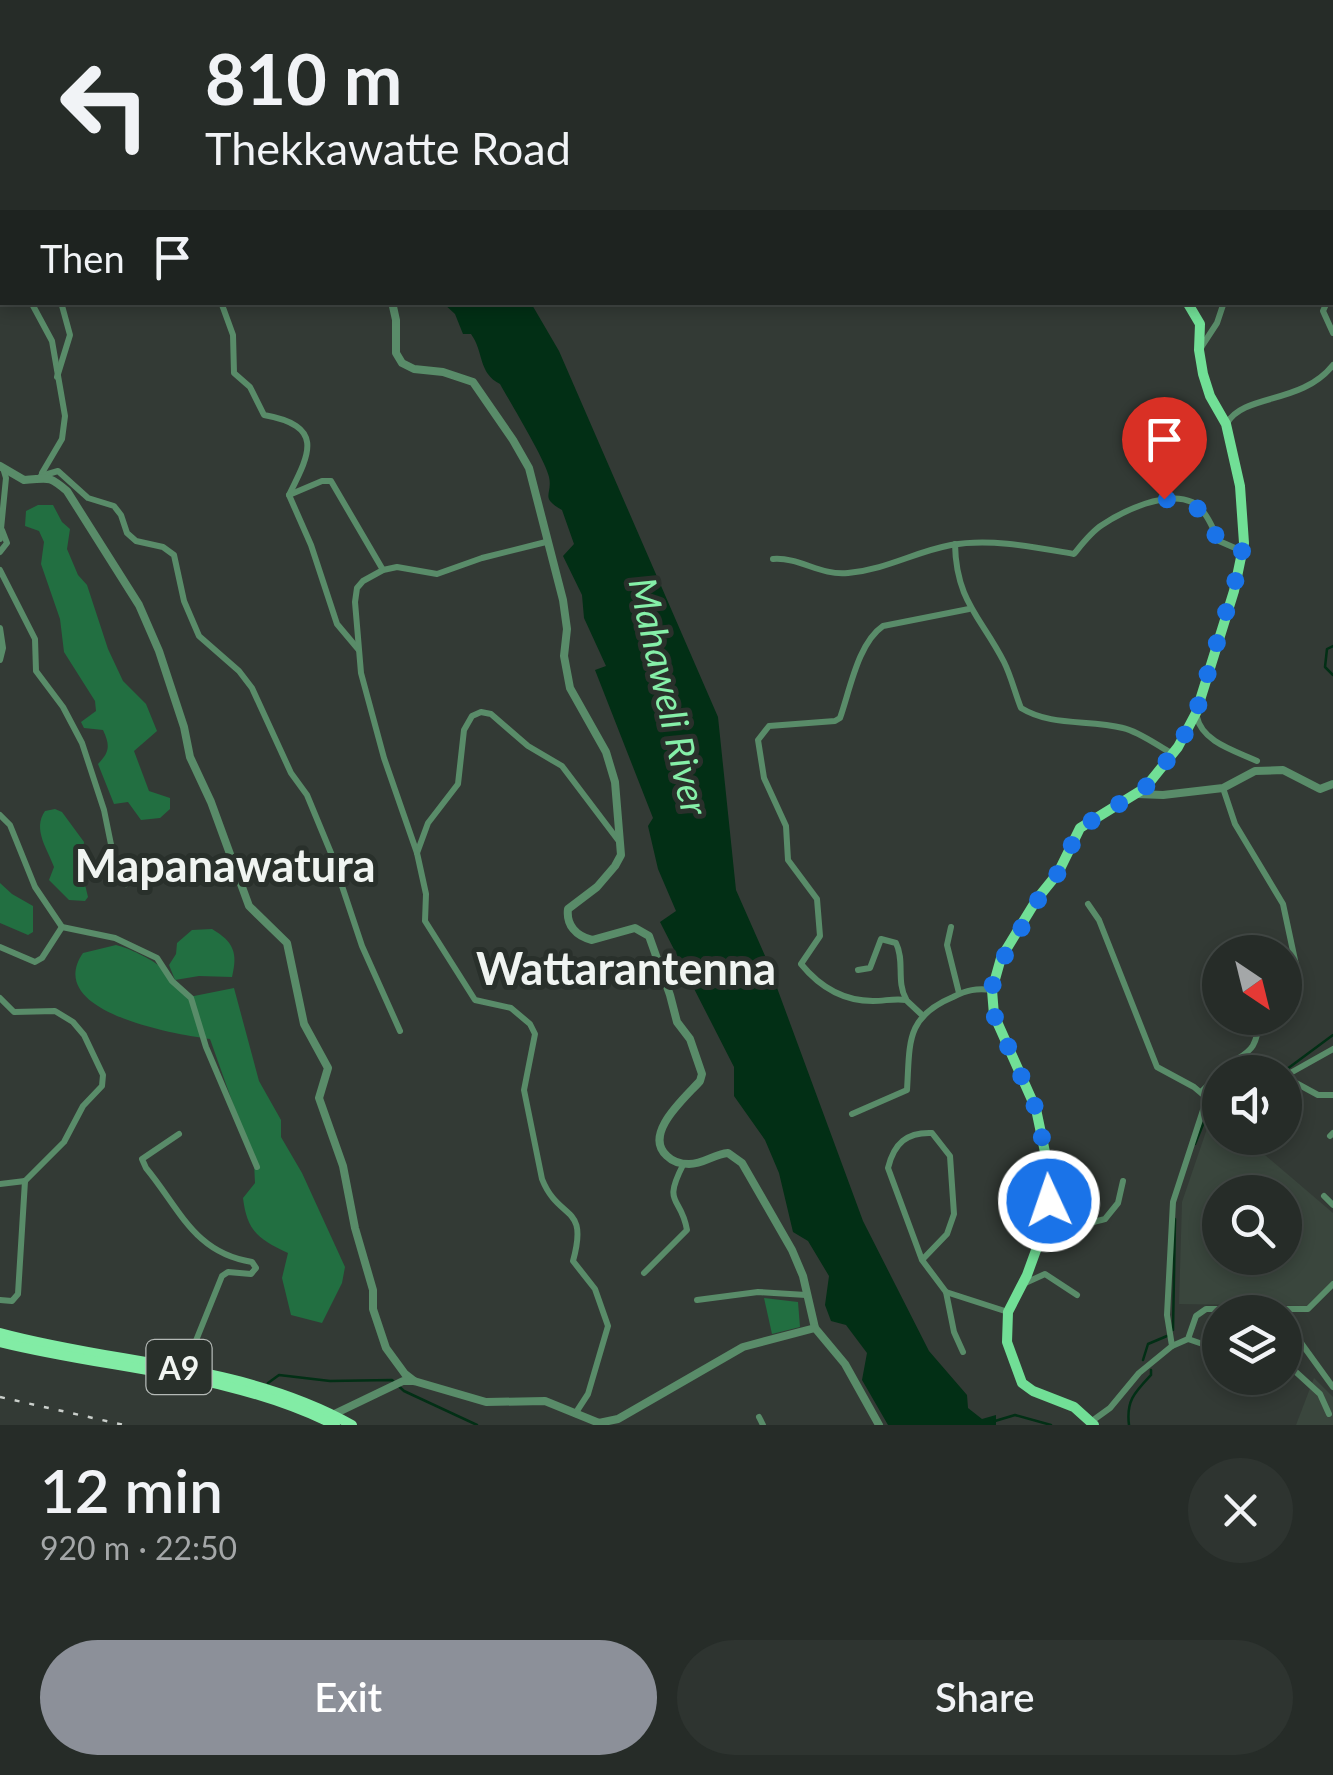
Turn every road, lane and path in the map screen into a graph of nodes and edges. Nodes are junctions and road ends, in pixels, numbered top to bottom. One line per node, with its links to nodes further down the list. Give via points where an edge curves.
1 (33, 305): 11 (street, via 52,341)
2 (62, 305): 11 (street, via 70,335)
3 (222, 305): 15 (street, via 233,335 234,373 264,415 296,424 308,443)
4 (393, 305): 18 (street, via 402,363 473,382 513,440 529,468)
5 (1189, 305): 9 (main road, via 1200,324)
6 (1223, 305): 9 (street)
7 (1326, 305): 8 (street)
8 (1333, 333)
9 (1199, 350): 12 (main road, via 1210,396)
10 (1333, 365): 12 (street, via 1308,388 1234,412)
11 (56, 378): 14 (street, via 66,426)
12 (1226, 424): 21 (main road, via 1240,486)
13 (1, 467): 14 (street, via 24,480); 16 (street)
14 (41, 476): 50 (street, via 58,471 88,498 114,506 136,541 174,555 199,636 252,688 306,795); 89 (street, via 67,491 139,605 249,906 286,943 304,1024 328,1068 318,1098 343,1166 373,1309 386,1348)
15 (289, 495): 24 (street, via 330,481); 27 (street, via 337,624)
16 (1, 529): 17 (street); 20 (street, via 7,543)
17 (0, 539)
18 (546, 542): 24 (street, via 437,574); 36 (street, via 564,600 570,688 616,782)
19 (954, 544): 21 (street, via 1074,554 1098,527 1164,499 1192,502 1219,542); 22 (street, via 890,567 844,574); 25 (street)
20 (0, 552)
21 (1244, 552): 29 (main road)
22 (774, 559)
23 (0, 570): 38 (street, via 35,639 36,671 82,743)
24 (383, 570): 27 (street, via 357,588)
25 (969, 609): 30 (street, via 1004,662 1021,708 1061,722 1128,728); 48 (street, via 876,631 840,718 769,726 758,740 764,778 786,826 788,860 817,900 820,936 801,964 836,994 870,1002)
26 (0, 628): 28 (street)
27 (358, 649): 37 (street, via 384,758)
28 (0, 660)
29 (1196, 713): 30 (main road); 31 (street, via 1209,737)
30 (1173, 754): 34 (main road)
31 (1257, 762)
32 (1333, 784): 33 (street, via 1312,787 1283,770 1255,772)
33 (1223, 788): 34 (street); 42 (street, via 1235,824 1282,904)
34 (1136, 794): 45 (main road, via 1080,828 1001,958)
35 (0, 816): 41 (street)
36 (618, 840): 37 (street, via 562,766 481,712 464,730 458,784 428,823); 59 (street, via 615,866 568,908 568,917 575,932 592,940 635,928 648,936 676,1022 702,1074 660,1135 667,1156)
37 (417, 852): 91 (street, via 429,932 475,1000 512,1008 534,1034 524,1090 542,1179 576,1222 573,1262 595,1290 608,1326 588,1394)
38 (126, 884)
39 (1088, 904): 54 (street, via 1157,1067)
40 (951, 927): 46 (street, via 946,945)
41 (62, 928): 43 (street, via 35,962); 60 (street, via 115,938 157,958 191,998)
42 (1289, 935)
43 (0, 947)
44 (858, 970): 48 (street, via 870,968 881,940 896,943)
45 (992, 990): 46 (street); 66 (main road, via 994,1015 1033,1100 1046,1151 1051,1181)
46 (959, 994): 49 (street)
47 (0, 998): 61 (street, via 14,1012 55,1012 73,1022 104,1075 64,1142)
48 (906, 1000): 49 (street)
49 (921, 1014): 57 (street, via 911,1036 907,1090)
50 (400, 1032)
51 (1333, 1049): 52 (street)
52 (1302, 1066)
53 (1302, 1086): 55 (street)
54 (1202, 1094)
55 (1333, 1095)
56 (1202, 1102): 85 (street, via 1173,1202)
57 (852, 1114)
58 (179, 1134): 87 (street, via 142,1159 146,1168 194,1236 256,1268 222,1276 195,1342)
59 (683, 1164): 68 (street, via 672,1186 687,1230); 73 (street, via 728,1153 742,1163 792,1250)
60 (257, 1167)
61 (24, 1181): 63 (street); 74 (street, via 18,1294)
62 (1124, 1181): 66 (street, via 1104,1219 1064,1232)
63 (0, 1184)
64 (1324, 1196): 65 (street)
65 (1333, 1205)
66 (1043, 1231): 69 (main road)
67 (922, 1260): 67 (street, via 888,1168 901,1140 932,1132 950,1156 954,1214 947,1234); 71 (street)
68 (644, 1273)
69 (1022, 1284): 72 (street, via 1045,1274); 77 (main road)
70 (1333, 1284): 76 (street, via 1313,1307)
71 (946, 1292): 77 (street); 86 (street)
72 (1077, 1295)
73 (806, 1296): 75 (street, via 758,1292); 79 (street)
74 (0, 1300)
75 (697, 1300)
76 (1302, 1308)
77 (1008, 1312): 95 (main road, via 1007,1342 1022,1382 1074,1406)
78 (1202, 1312): 81 (street)
79 (815, 1328): 91 (street, via 743,1347 618,1419 599,1423); 98 (street, via 845,1364)
80 (0, 1334): 87 (highway, A9)
81 (1188, 1339): 83 (street); 85 (street)
82 (0, 1342): 94 (highway, A9, via 210,1381)
83 (1202, 1344)
84 (1302, 1344): 90 (street)
85 (1172, 1346): 95 (street)
86 (963, 1352)
87 (192, 1369): 94 (highway, A9, via 255,1385)
88 (1302, 1378): 92 (street)
89 (414, 1381): 91 (street, via 486,1402 545,1401); 94 (street)
90 (1333, 1386)
91 (575, 1414)
92 (1329, 1414)
93 (759, 1416): 97 (street)
94 (330, 1419): 96 (highway, A9)
95 (1093, 1423)
96 (352, 1425)
97 (763, 1425)
98 (879, 1425)

